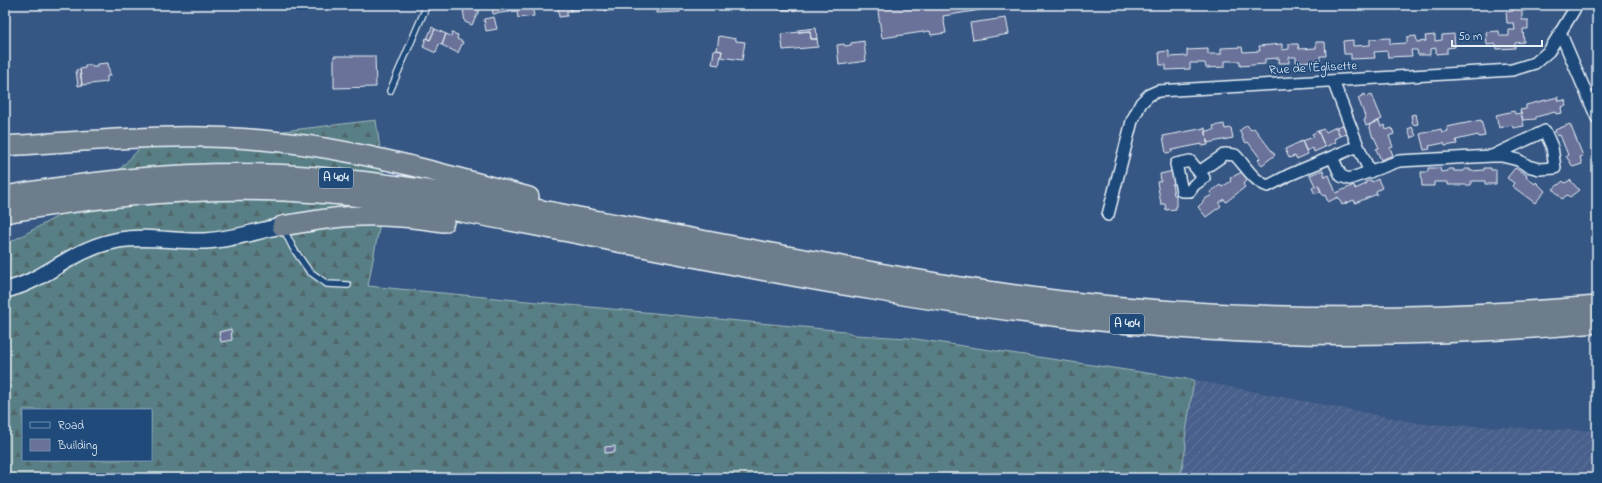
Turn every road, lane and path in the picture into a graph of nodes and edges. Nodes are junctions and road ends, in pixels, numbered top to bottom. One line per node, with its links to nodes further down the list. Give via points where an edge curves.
1 (427, 5): 5 (lane)
2 (1577, 5): 3 (street, Rue de l'Églisette)
3 (1560, 32): 4 (street, Rue de l'Églisette, via 1549,50 1535,62 1512,70); 6 (street)
4 (1333, 81): 8 (street); 15 (street, Rue de l'Églisette, via 1158,91 1149,95 1141,103 1132,121)
5 (390, 91)
6 (1597, 118)
7 (5, 146): 17 (highway, via 131,137 195,136 330,148 432,170)
8 (1358, 146): 10 (street); 12 (street)
9 (1492, 156): 9 (street, via 1545,131 1552,147 1555,168 1539,169 1518,160); 12 (street, via 1398,161)
10 (1332, 157): 11 (street, via 1268,186 1257,180 1235,155 1225,154); 12 (street, via 1341,176 1349,179)
11 (1199, 172)
12 (1370, 172)
13 (5, 196): 17 (highway, A 404, via 131,178 231,173 315,176 428,190)
14 (5, 213): 17 (highway, A 404, via 124,196 198,190 318,193)
15 (1108, 215)
16 (282, 226): 17 (highway, via 344,217 390,216); 18 (lane, via 309,271 327,284); 19 (main road, via 225,240 119,240 83,252 38,278)
17 (662, 242): 20 (highway, A 404, via 960,288 1157,310 1331,317 1441,316); 21 (highway, A 404, via 863,288 1013,312 1132,325 1250,332 1354,334 1446,333)
18 (348, 285)
19 (5, 290)
20 (1597, 306)
21 (1597, 323)

